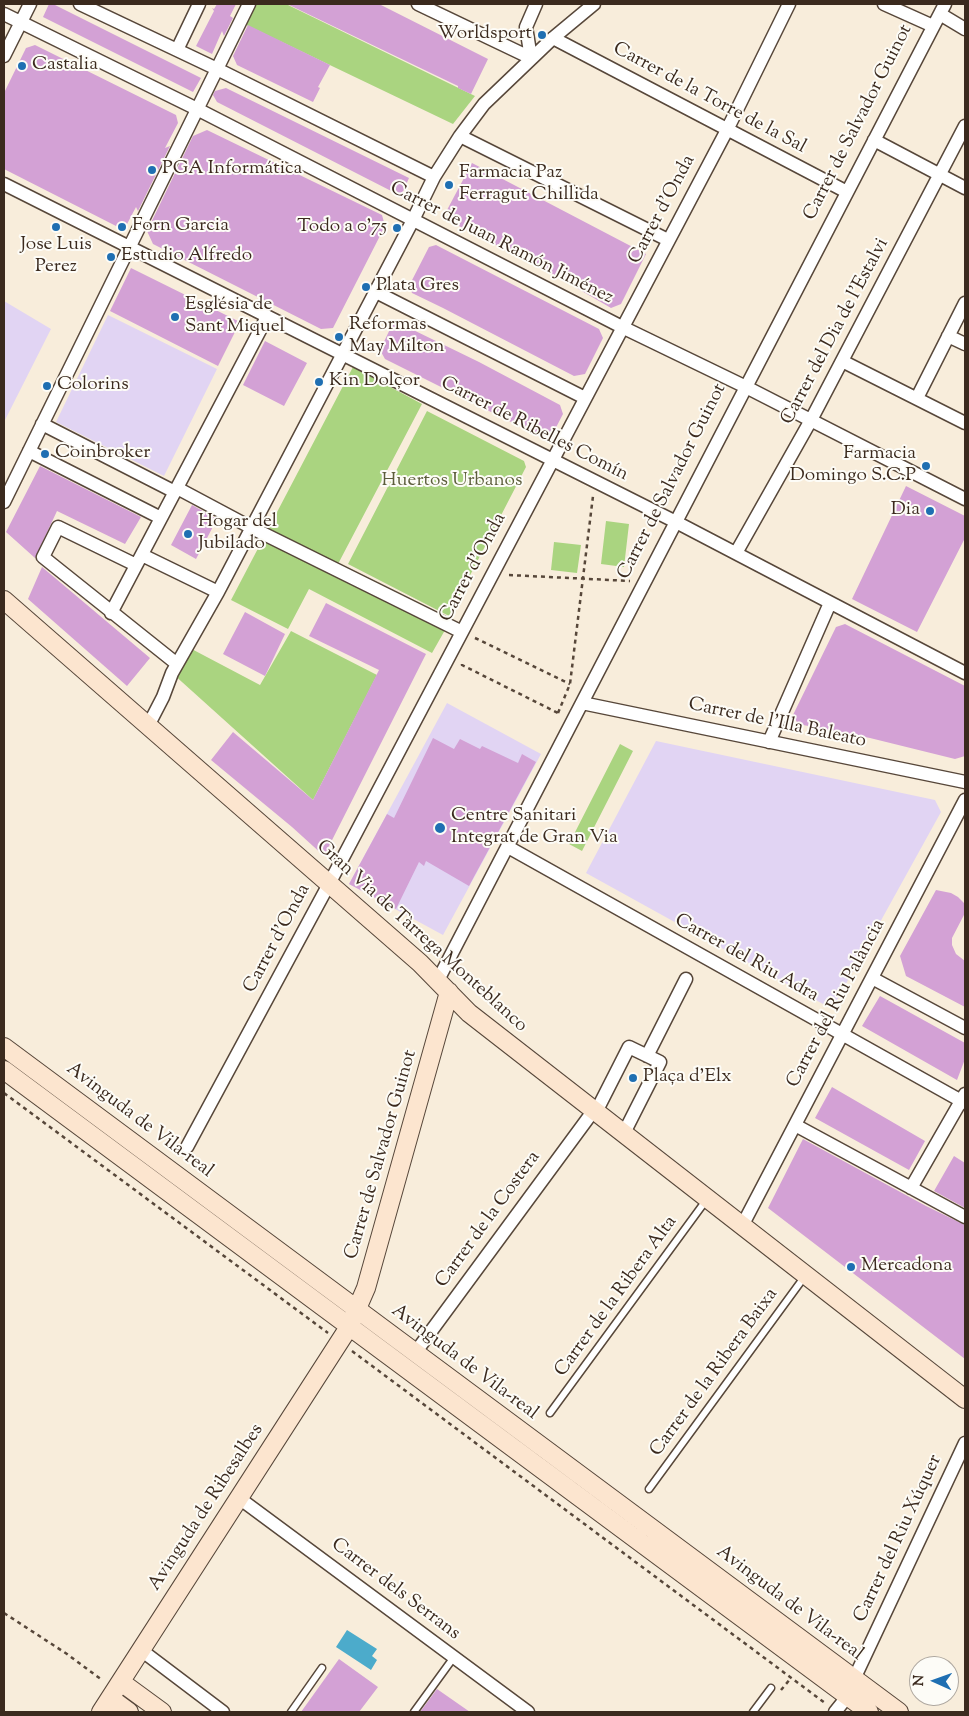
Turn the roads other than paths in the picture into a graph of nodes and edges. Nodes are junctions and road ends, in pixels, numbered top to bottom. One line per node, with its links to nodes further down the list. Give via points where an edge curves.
1 (7, 4): 13 (street)
2 (30, 4): 14 (street)
3 (80, 4): 11 (street)
4 (200, 4): 18 (street)
5 (249, 4): 21 (street)
6 (536, 4): 20 (street, via 526,27)
7 (594, 4): 17 (street)
8 (789, 4): 24 (street, Carrer d'Onda)
9 (884, 4): 15 (street)
10 (423, 5): 20 (street)
11 (94, 7): 18 (street)
12 (942, 9): 15 (street, Carrer de Salvador Guinot); 16 (street)
13 (4, 13): 14 (street, Carrer de Juan Ramón Jiménez)
14 (21, 22): 19 (street); 22 (street, Carrer de Juan Ramón Jiménez)
15 (933, 26): 26 (street, Carrer de Salvador Guinot)
16 (965, 29)
17 (553, 38): 20 (street); 24 (street, Carrer de la Torre de la Sal)
18 (177, 50): 21 (street)
19 (4, 56)
20 (531, 58): 25 (street, via 484,104)
21 (217, 69): 22 (street); 28 (street)
22 (197, 110): 32 (street, Carrer de Juan Ramón Jiménez); 34 (street)
23 (965, 126): 27 (street, Carrer del Dia de l'Estalvi)
24 (727, 130): 31 (street, Carrer de la Torre de la Sal); 33 (street, Carrer d'Onda)
25 (460, 136): 28 (street); 33 (street)
26 (874, 140): 27 (street); 31 (street, Carrer de Salvador Guinot)
27 (940, 175): 30 (street); 42 (street, Carrer del Dia de l'Estalvi)
28 (434, 177): 32 (street)
29 (4, 184): 34 (street, Carrer de Ribelles Comín)
30 (965, 188)
31 (847, 192): 43 (street, Carrer de Salvador Guinot)
32 (413, 220): 35 (street); 38 (street, Carrer de Juan Ramón Jiménez)
33 (668, 240): 38 (street, Carrer d'Onda)
34 (129, 247): 37 (street, Carrer de Ribelles Comín); 48 (street)
35 (376, 292): 41 (street); 44 (street)
36 (965, 303): 39 (street)
37 (267, 317): 41 (street, Carrer de Ribelles Comín); 51 (street)
38 (622, 327): 43 (street, Carrer de Juan Ramón Jiménez); 44 (street, Carrer d'Onda)
39 (948, 336): 40 (street); 45 (street)
40 (965, 344)
41 (343, 355): 50 (street, Carrer de Ribelles Comín); 56 (street)
42 (842, 361): 45 (street); 46 (street, Carrer del Dia de l'Estalvi)
43 (746, 387): 46 (street, Carrer de Juan Ramón Jiménez); 55 (street, Carrer de Salvador Guinot)
44 (585, 398): 50 (street, Carrer d'Onda)
45 (917, 398): 47 (street)
46 (811, 420): 52 (street, Carrer de Juan Ramón Jiménez); 57 (street, Carrer del Dia de l'Estalvi)
47 (965, 423)
48 (42, 424): 49 (street); 51 (street)
49 (29, 451): 53 (street); 54 (street)
50 (552, 460): 55 (street, Carrer de Ribelles Comín); 63 (street, Carrer d'Onda)
51 (176, 490): 54 (street); 56 (street)
52 (965, 499)
53 (4, 502)
54 (162, 518): 58 (street)
55 (676, 522): 57 (street, Carrer de Ribelles Comín); 66 (street, Carrer de Salvador Guinot)
56 (252, 528): 59 (street); 63 (street)
57 (736, 553): 61 (street, Carrer de Ribelles Comín)
58 (139, 560): 59 (street); 62 (street); 62 (street, via 58,528 43,557)
59 (218, 592): 64 (street)
60 (4, 600): 67 (main road, Gran Via de Tàrrega Monteblanco)
61 (830, 602): 65 (street, Carrer de Ribelles Comín); 68 (street)
62 (112, 613): 64 (street)
63 (462, 632): 72 (street, Carrer d'Onda)
64 (177, 664): 67 (street)
65 (965, 673)
66 (582, 703): 68 (street, Carrer de l'Illa Baleato); 71 (street, Carrer de Salvador Guinot)
67 (148, 726): 72 (main road, Gran Via de Tàrrega Monteblanco)
68 (769, 742): 69 (street, Carrer de l'Illa Baleato)
69 (965, 782)
70 (965, 800): 73 (street, Carrer del Riu Palància)
71 (508, 847): 75 (street, Carrer de Salvador Guinot); 77 (street, Carrer del Riu Adra)
72 (329, 884): 75 (main road, Gran Via de Tàrrega Monteblanco); 85 (street, Carrer d'Onda)
73 (872, 978): 76 (street); 77 (street, Carrer del Riu Palància)
74 (686, 979): 79 (street)
75 (444, 986): 82 (main road, Gran Via de Tàrrega Monteblanco, via 469,1013); 91 (main road, Carrer de Salvador Guinot)
76 (965, 1028)
77 (842, 1034): 81 (street, Carrer del Riu Adra); 83 (street, Carrer del Riu Palància)
78 (4, 1047): 91 (main road, Avinguda de Vila-real)
79 (647, 1056): 82 (street, via 629,1047); 84 (street, via 660,1062)
80 (4, 1070): 92 (main road, Avinguda de Vila-real)
81 (964, 1099): 86 (street)
82 (595, 1111): 84 (main road, Gran Via de Tàrrega Monteblanco); 93 (street, Carrer de la Costera)
83 (795, 1124): 86 (street); 89 (street, Carrer del Riu Palància)
84 (624, 1133): 87 (main road, Gran Via de Tàrrega Monteblanco)
85 (187, 1147)
86 (911, 1188): 88 (street)
87 (707, 1199): 89 (main road, Gran Via de Tàrrega Monteblanco); 95 (lane, Carrer de la Ribera Alta)
88 (965, 1217)
89 (742, 1226): 90 (main road, Gran Via de Tàrrega Monteblanco)
90 (805, 1275): 94 (main road, Gran Via de Tàrrega Monteblanco); 97 (lane, Carrer de la Ribera Baixa)
91 (358, 1310): 92 (main road, Carrer de Salvador Guinot); 93 (main road, Avinguda de Vila-real)
92 (349, 1327): 98 (main road, Avinguda de Ribesalbes); 105 (main road, Avinguda de Vila-real)
93 (415, 1353): 102 (main road, Avinguda de Vila-real)
94 (965, 1399)
95 (550, 1413)
96 (965, 1443): 102 (street, Carrer del Riu Xúquer)
97 (649, 1489)
98 (239, 1498): 99 (main road, Avinguda de Ribesalbes); 100 (street, Carrer dels Serrans)
99 (141, 1650): 104 (main road, Avinguda de Ribesalbes); 108 (street)
100 (454, 1657): 110 (lane); 111 (street, Carrer dels Serrans)
101 (322, 1668): 109 (lane)
102 (854, 1679): 115 (main road, Avinguda de Vila-real)
103 (771, 1688): 112 (lane)
104 (112, 1695): 106 (main road); 107 (main road)
105 (847, 1696): 113 (street); 114 (main road, Avinguda de Vila-real)
106 (129, 1712)
107 (162, 1712)
108 (224, 1712)
109 (291, 1712)
110 (414, 1712)
111 (528, 1712)
112 (752, 1712)
113 (836, 1712)
114 (868, 1712)
115 (899, 1712)

